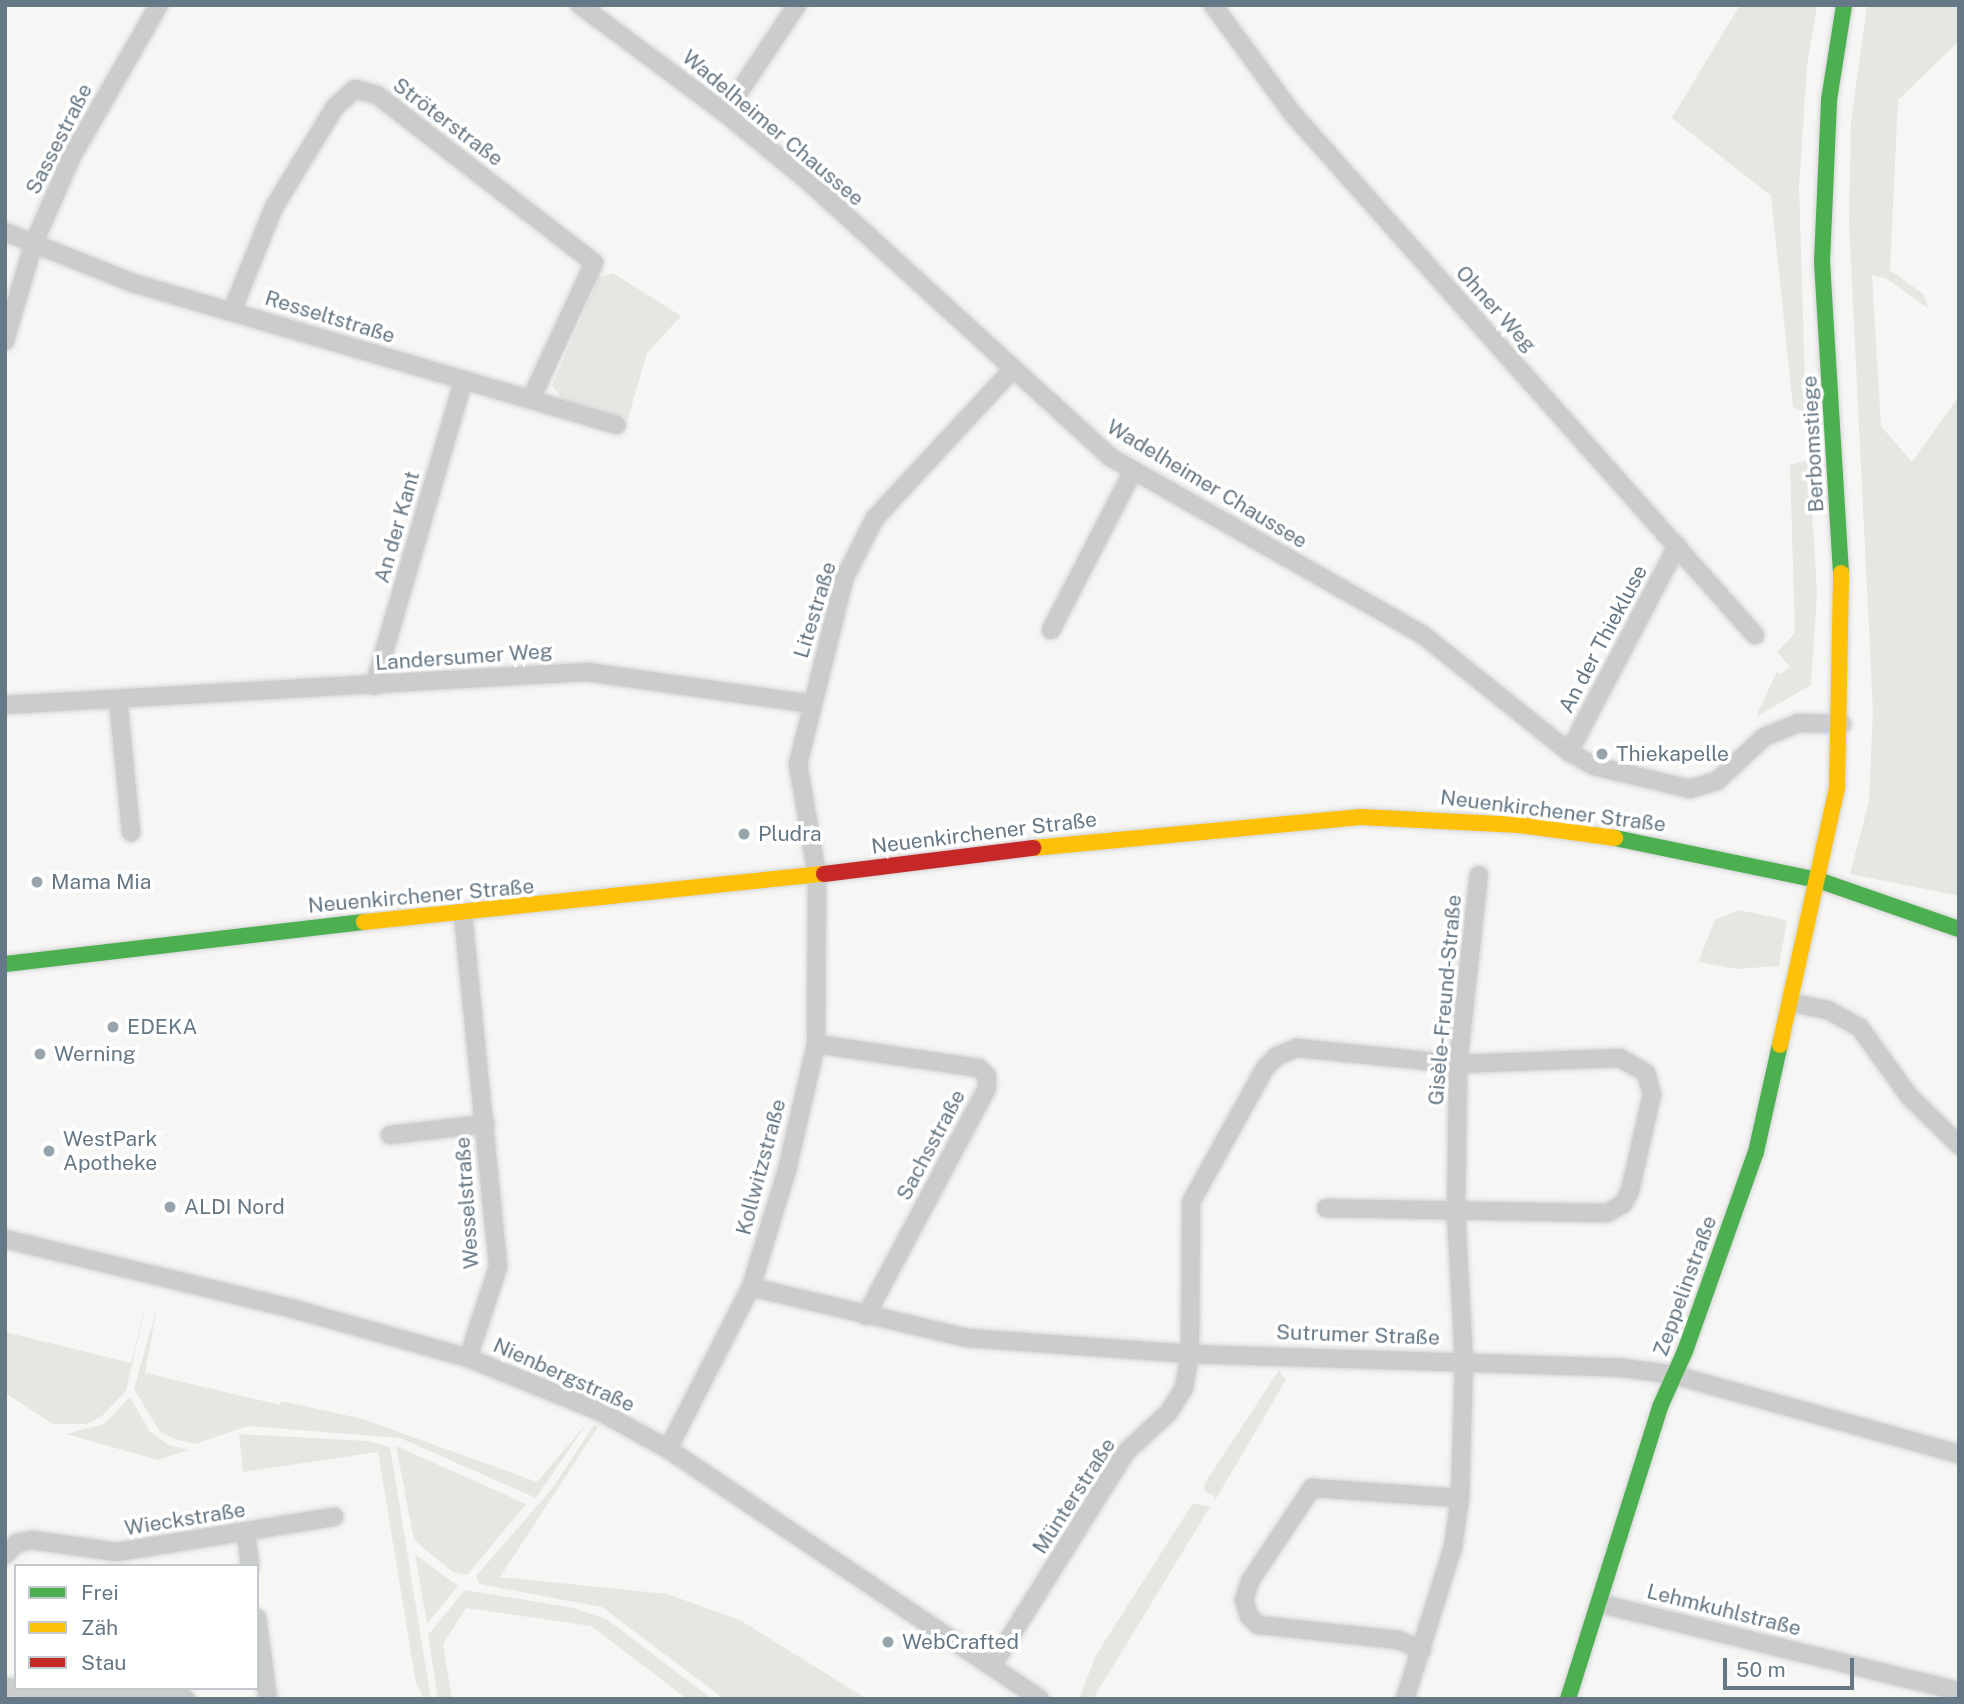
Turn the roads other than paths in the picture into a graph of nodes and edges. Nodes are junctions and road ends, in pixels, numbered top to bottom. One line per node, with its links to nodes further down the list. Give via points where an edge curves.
1 (159, 5): 8 (street, Sassestraße, via 72,156)
2 (580, 5): 6 (street, Wadelheimer Chaussee)
3 (797, 5): 6 (street)
4 (1213, 5): 16 (street, Ohner Weg, via 1292,113)
5 (1844, 5): 23 (street, Berbomstiege, via 1829,100 1822,262 1843,598)
6 (725, 113): 11 (street, Wadelheimer Chaussee, via 808,181)
7 (5, 232): 8 (street, Resseltstraße)
8 (33, 244): 9 (street, Resseltstraße, via 134,283); 10 (street, Sassestraße)
9 (232, 311): 12 (street, Resseltstraße); 13 (street, Ströterstraße, via 274,207 335,107 355,89 377,95 594,263)
10 (5, 341)
11 (1012, 371): 15 (street, Wadelheimer Chaussee, via 1080,434); 21 (street, Litestraße, via 875,519 844,579)
12 (463, 381): 13 (street, Resseltstraße); 19 (street, An der Kant)
13 (531, 399): 14 (street, Resseltstraße)
14 (617, 425)
15 (1133, 471): 17 (street); 24 (street, Wadelheimer Chaussee, via 1423,635)
16 (1677, 546): 18 (street, Ohner Weg); 24 (street, An der Thiekluse)
17 (1051, 630)
18 (1755, 635)
19 (374, 686): 20 (street, Landersumer Weg); 21 (street, Landersumer Weg, via 587,672)
20 (118, 699): 22 (street, Landersumer Weg); 25 (street)
21 (811, 704): 26 (street, Litestraße, via 798,764)
22 (5, 705)
23 (1842, 724): 24 (street, Wadelheimer Chaussee, via 1798,723 1764,737 1717,781 1690,789 1610,773); 28 (street, Berbomstiege, via 1837,787)
24 (1569, 752)
25 (131, 832)
26 (817, 875): 28 (street, Neuenkirchener Straße, via 967,854 1274,823 1404,817 1519,825 1639,841); 29 (street, Neuenkirchener Straße); 33 (street, Kollwitzstraße)
27 (1479, 875): 34 (street, Gisèle-Freund-Straße)
28 (1818, 880): 30 (street, Neuenkirchener Straße); 32 (street, Zeppelinstraße)
29 (463, 915): 31 (street, Neuenkirchener Straße, via 334,924); 35 (street, Wesselstraße)
30 (1959, 929)
31 (5, 964)
32 (1792, 1003): 37 (street, via 1828,1010 1860,1028 1909,1096); 46 (street, Zeppelinstraße, via 1756,1152)
33 (816, 1044): 41 (street, Kollwitzstraße, via 787,1170); 42 (street, Sachsstraße, via 979,1068 987,1076 987,1088)
34 (1458, 1064): 39 (street, Gisèle-Freund-Straße); 39 (street, Münterstraße, via 1620,1058 1646,1073 1652,1094 1623,1203 1606,1213); 43 (street, Münterstraße, via 1297,1048 1277,1056 1265,1068 1191,1202)
35 (485, 1124): 36 (street, Wesselstraße); 44 (street, Wesselstraße, via 498,1268)
36 (390, 1135)
37 (1959, 1145)
38 (1325, 1208): 39 (street)
39 (1456, 1213): 45 (street, Gisèle-Freund-Straße)
40 (5, 1239): 44 (street, Nienbergstraße, via 294,1309)
41 (751, 1287): 42 (street, Sutrumer Straße); 47 (street, Kollwitzstraße)
42 (866, 1316): 43 (street, Sutrumer Straße, via 967,1338)
43 (1190, 1354): 45 (street, Sutrumer Straße); 57 (street, Münterstraße, via 1184,1388 1169,1412 1125,1454)
44 (468, 1359): 47 (street, Nienbergstraße, via 599,1411)
45 (1464, 1362): 46 (street, Sutrumer Straße, via 1625,1368); 49 (street, Gisèle-Freund-Straße)
46 (1674, 1375): 48 (street, Sutrumer Straße); 54 (street, Zeppelinstraße)
47 (668, 1449): 57 (street, Nienbergstraße)
48 (1959, 1454)
49 (1460, 1498): 56 (street, Gisèle-Freund-Straße, via 1453,1547); 56 (street, via 1312,1488 1250,1581 1244,1600 1258,1625 1399,1640)
50 (334, 1517): 51 (street, Wieckstraße)
51 (246, 1533): 52 (street, Wieckstraße, via 117,1552 32,1540 17,1543); 53 (street)
52 (5, 1555)
53 (250, 1564)
54 (1601, 1604): 59 (street, Lehmkuhlstraße); 64 (street, Zeppelinstraße)
55 (259, 1633): 61 (street)
56 (1422, 1650): 63 (street, Gisèle-Freund-Straße)
57 (992, 1666): 62 (street, Nienbergstraße)
58 (52, 1690): 60 (street)
59 (1959, 1691)
60 (187, 1699)
61 (268, 1699)
62 (1040, 1699)
63 (1405, 1699)
64 (1568, 1699)

